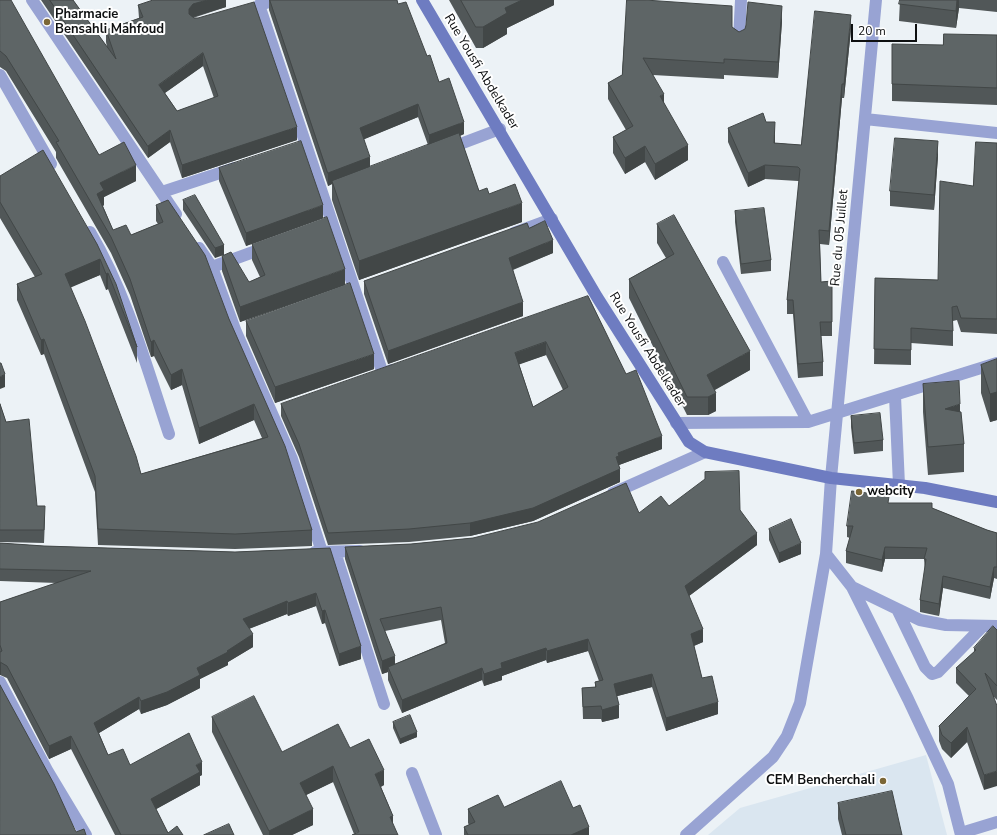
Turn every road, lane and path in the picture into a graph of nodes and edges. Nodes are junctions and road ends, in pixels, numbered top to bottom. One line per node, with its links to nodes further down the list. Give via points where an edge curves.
1 (32, 0): 17 (street)
2 (276, 0): 6 (street)
3 (422, 0): 11 (main road, Rue Yousfi Abdelkader)
4 (741, 0): 8 (street)
5 (876, 0): 10 (street, Rue du 05 Juillet)
6 (259, 5): 7 (street); 18 (street, via 302,147)
7 (245, 10)
8 (739, 40)
9 (0, 75): 15 (street)
10 (865, 119): 12 (street); 40 (street, Rue du 05 Juillet)
11 (500, 129): 13 (street); 19 (main road, Rue Yousfi Abdelkader)
12 (997, 133)
13 (433, 154)
14 (245, 165): 17 (street)
15 (58, 175)
16 (337, 190): 18 (street)
17 (162, 192): 21 (street)
18 (322, 196): 28 (street, via 327,224)
19 (552, 219): 23 (street); 29 (main road, Rue Yousfi Abdelkader)
20 (85, 222): 43 (street, via 123,297)
21 (182, 224)
22 (191, 236): 26 (street)
23 (500, 238)
24 (279, 242): 26 (street)
25 (723, 262): 41 (street)
26 (212, 267): 32 (street)
27 (368, 285): 28 (street)
28 (350, 292): 35 (street)
29 (597, 297): 30 (street); 42 (main road, Rue Yousfi Abdelkader)
30 (582, 302)
31 (251, 327): 32 (street)
32 (236, 332): 39 (street)
33 (997, 364): 37 (street)
34 (405, 366): 35 (street)
35 (383, 374): 36 (street)
36 (368, 379)
37 (894, 396): 40 (street); 46 (street)
38 (286, 407): 39 (street)
39 (271, 412): 50 (street, via 292,459)
40 (837, 413): 41 (street); 45 (street, Rue du 05 Juillet)
41 (808, 422): 42 (street)
42 (676, 424): 44 (main road, Rue Yousfi Abdelkader, via 689,442)
43 (170, 434)
44 (705, 452): 45 (main road, Rue Yousfi Abdelkader); 47 (street)
45 (831, 478): 46 (main road, Rue Yousfi Abdelkader); 53 (street, Rue du 05 Juillet)
46 (899, 486): 48 (main road, Rue Yousfi Abdelkader, via 925,488)
47 (599, 499)
48 (997, 502)
49 (372, 550): 51 (street)
50 (322, 552): 51 (street); 52 (street)
51 (335, 552): 59 (street)
52 (306, 553)
53 (826, 554): 54 (street); 65 (street, Rue du 05 Juillet, via 800,703 787,736 773,756)
54 (852, 587): 55 (street); 62 (street, via 948,784)
55 (897, 609): 56 (street, via 920,620 946,625); 56 (street, via 926,668 932,674 938,672)
56 (983, 626): 57 (street)
57 (997, 626)
58 (0, 682): 63 (street, via 47,770)
59 (384, 704)
60 (412, 773): 64 (street)
61 (997, 822): 62 (street)
62 (961, 834)
63 (86, 835)
64 (436, 835)
65 (686, 835)

